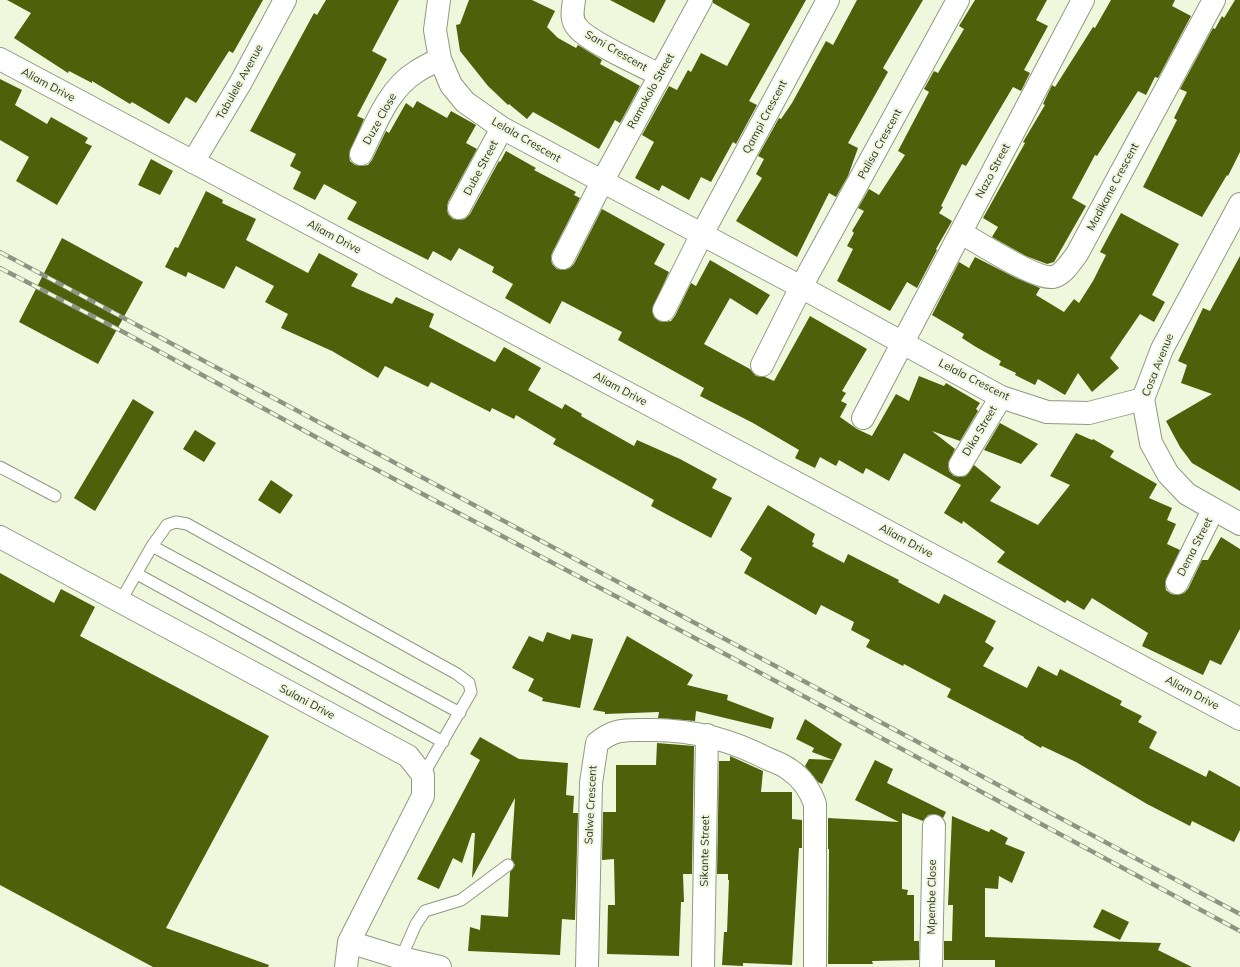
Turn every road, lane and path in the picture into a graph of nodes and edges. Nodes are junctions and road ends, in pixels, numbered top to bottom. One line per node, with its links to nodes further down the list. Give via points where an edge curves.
1 (284, 0): 14 (street, Tabulele Avenue, via 241,82)
2 (439, 0): 10 (street, Lelala Crescent, via 436,30)
3 (574, 0): 11 (street, Sani Crescent, via 572,14 576,27 590,38)
4 (701, 0): 11 (street, Ramokolo Street)
5 (828, 0): 19 (street, Qampi Crescent)
6 (958, 0): 21 (street, Palisa Crescent)
7 (1083, 0): 18 (street, Nazo Street)
8 (1214, 0): 18 (street, Madikane Crescent, via 1077,254 1065,269 1053,277 1037,275)
9 (0, 59): 14 (street, Aliam Drive)
10 (440, 59): 12 (street, Lelala Crescent, via 451,85 465,102); 13 (street, Duze Close, via 415,72 398,87 383,110)
11 (660, 75): 15 (street, Ramokolo Street)
12 (502, 128): 15 (street, Lelala Crescent); 17 (street, Dube Street)
13 (361, 154)
14 (193, 162): 39 (street, Aliam Drive)
15 (602, 182): 19 (street, Lelala Crescent); 20 (street)
16 (1240, 204): 26 (street, Cosa Avenue, via 1162,349)
17 (459, 208)
18 (961, 233): 23 (street, Nazo Street)
19 (702, 234): 21 (street, Lelala Crescent); 22 (street)
20 (563, 258)
21 (801, 287): 23 (street, Lelala Crescent); 24 (street)
22 (664, 310)
23 (902, 342): 25 (street, Lelala Crescent); 27 (street)
24 (762, 365)
25 (1001, 397): 26 (street, Lelala Crescent, via 1047,412 1089,413); 28 (street, Dika Street)
26 (1143, 399): 31 (street, Cosa Avenue, via 1151,443 1168,474 1187,494)
27 (863, 418)
28 (960, 465)
29 (0, 467): 30 (lane)
30 (55, 496)
31 (1213, 510): 32 (street, Cosa Avenue); 36 (street, Dema Street)
32 (1240, 524)
33 (0, 537): 37 (street, Sulani Drive)
34 (152, 546): 35 (lane); 38 (lane); 38 (lane, via 167,525 176,522 187,524 458,674 469,683 471,692)
35 (137, 574): 37 (lane); 41 (lane)
36 (1176, 583)
37 (120, 602): 42 (street, Sulani Drive, via 408,756)
38 (460, 713): 41 (lane)
39 (1240, 719)
40 (707, 734): 49 (street, Salwe Crescent, via 673,729 620,730 606,735 597,743 591,783); 50 (street, Sikante Street); 51 (street, Salwe Crescent, via 756,752 791,770 809,788 815,804)
41 (443, 742): 42 (lane)
42 (423, 775): 45 (street, via 423,796)
43 (934, 826): 52 (street, Mpembe Close)
44 (508, 865): 46 (lane, via 461,900 425,911 416,924)
45 (348, 942): 46 (street); 47 (street)
46 (402, 958): 48 (street)
47 (346, 967)
48 (440, 967)
49 (587, 967)
50 (703, 967)
51 (815, 967)
52 (931, 967)

